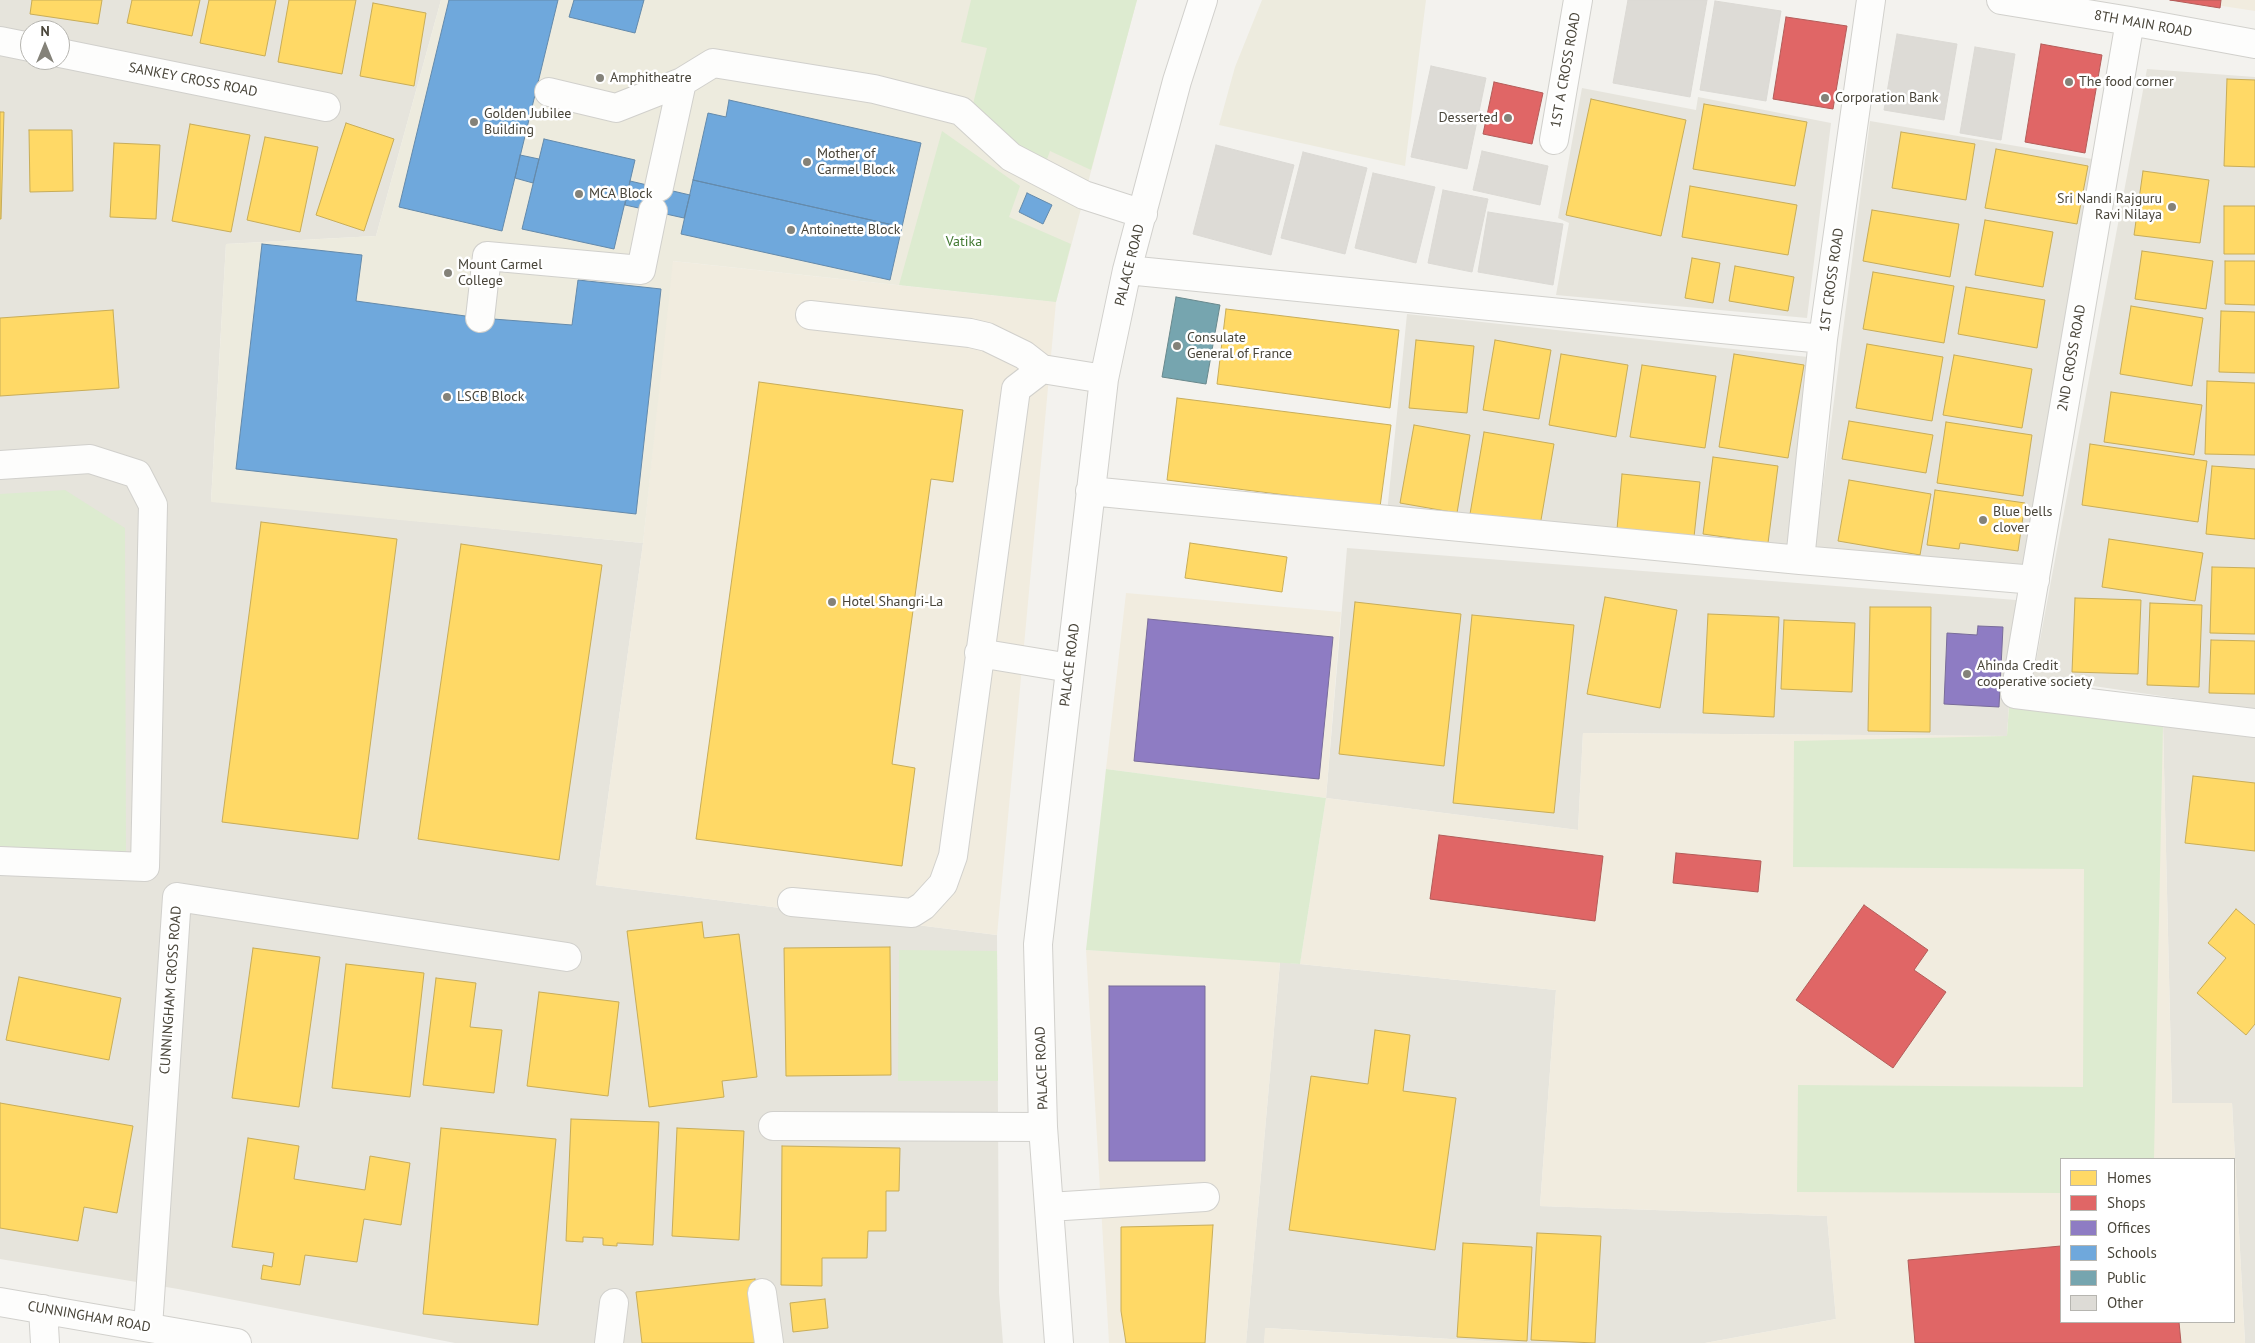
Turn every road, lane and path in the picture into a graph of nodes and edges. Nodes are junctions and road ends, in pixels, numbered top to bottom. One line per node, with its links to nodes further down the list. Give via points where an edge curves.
1 (1203, 0): 15 (street, PALACE ROAD, via 1177,81)
2 (1578, 0): 14 (street, 1ST A CROSS ROAD)
3 (1870, 0): 19 (street, 1ST CROSS ROAD)
4 (2001, 0): 5 (street, 8TH MAIN ROAD)
5 (2063, 5): 6 (street, 8TH MAIN ROAD)
6 (2130, 21): 8 (street, 8TH MAIN ROAD); 25 (street, 2ND CROSS ROAD)
7 (0, 41): 9 (street)
8 (2255, 44)
9 (20, 45)
10 (70, 55): 13 (street, SANKEY CROSS ROAD)
11 (682, 82): 12 (street, via 616,108); 15 (street, via 713,63 874,89 961,112 1010,158 1084,195); 18 (street, via 641,270 487,256)
12 (549, 92)
13 (326, 107)
14 (1554, 140)
15 (1143, 214): 16 (street, PALACE ROAD)
16 (1127, 270): 19 (street); 21 (street, PALACE ROAD)
17 (810, 315): 20 (street, via 970,333 1003,343)
18 (480, 318)
19 (1823, 339): 24 (street, 1ST CROSS ROAD)
20 (1042, 369): 21 (street); 26 (street, via 1016,389)
21 (1104, 379): 23 (street, PALACE ROAD)
22 (0, 465): 29 (street, via 90,459 137,474 153,505 145,867)
23 (1090, 491): 24 (street); 27 (street, PALACE ROAD)
24 (1800, 560): 25 (street)
25 (2035, 580): 28 (street, 2ND CROSS ROAD, via 2015,694)
26 (979, 654): 27 (street); 30 (street, via 953,856 943,884 912,913)
27 (1070, 668): 33 (street, PALACE ROAD, via 1038,944)
28 (2255, 723)
29 (0, 860)
30 (792, 902)
31 (567, 957): 40 (street, CUNNINGHAM CROSS ROAD, via 177,897)
32 (773, 1126): 33 (street)
33 (1043, 1127): 35 (street, PALACE ROAD)
34 (1205, 1197): 35 (street)
35 (1050, 1207): 45 (street, PALACE ROAD)
36 (762, 1293): 44 (street)
37 (0, 1302): 39 (street, CUNNINGHAM ROAD)
38 (614, 1303): 43 (street)
39 (43, 1309): 40 (street, CUNNINGHAM ROAD); 41 (street)
40 (148, 1327): 42 (street, CUNNINGHAM ROAD)
41 (45, 1343)
42 (237, 1343)
43 (609, 1343)
44 (769, 1343)
45 (1059, 1343)

